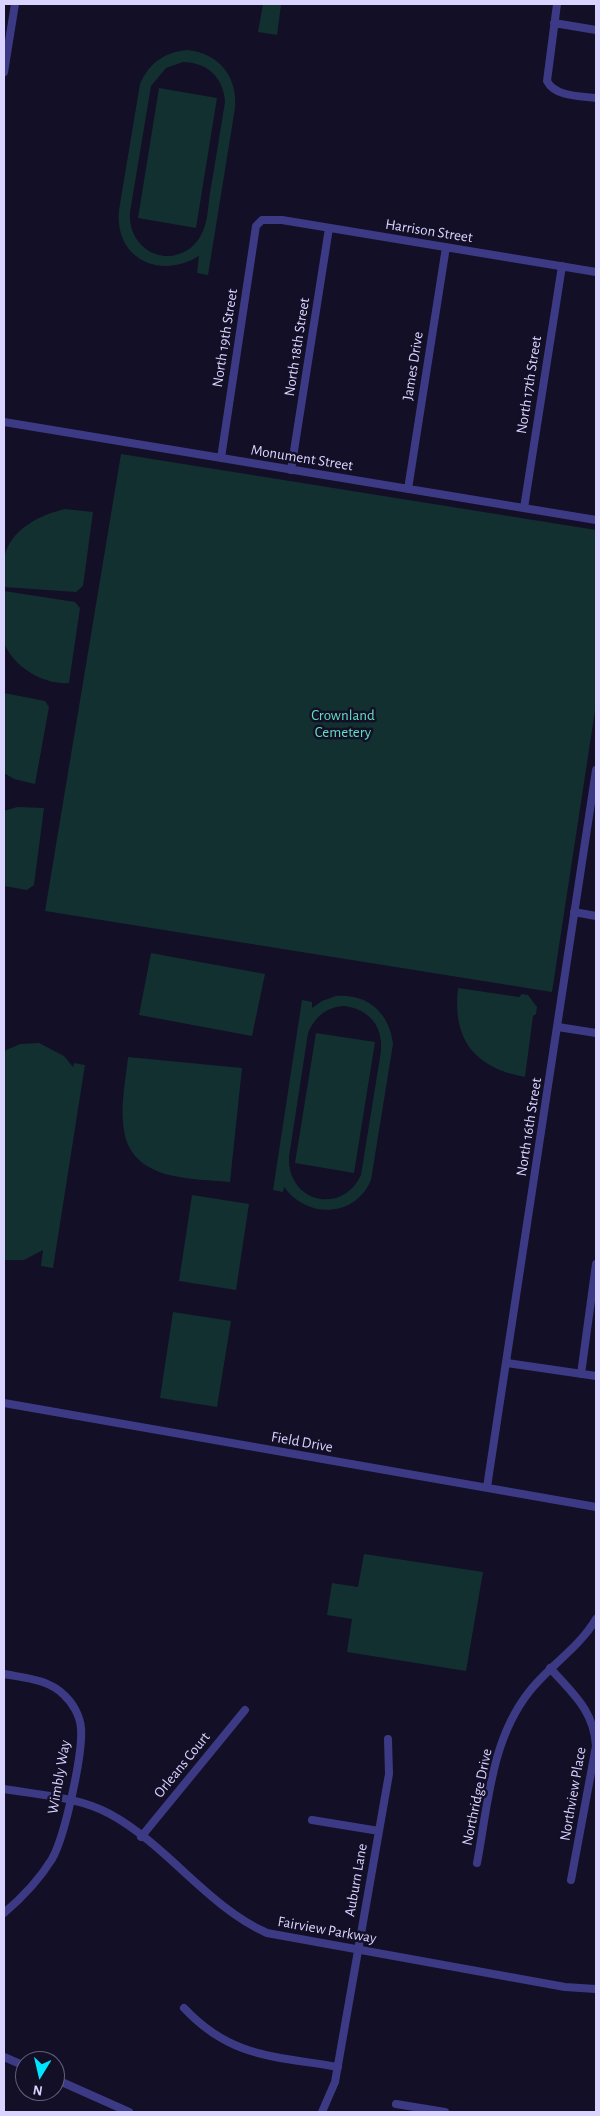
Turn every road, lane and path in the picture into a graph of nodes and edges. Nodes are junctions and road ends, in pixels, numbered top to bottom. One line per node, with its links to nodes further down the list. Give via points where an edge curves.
1 (15, 4): 5 (street)
2 (557, 4): 3 (street)
3 (554, 23): 4 (street); 6 (street, via 546,76 552,88 567,94)
4 (596, 30)
5 (4, 72)
6 (596, 98)
7 (258, 223): 8 (street, Harrison Street, via 270,219); 13 (street, North 19th Street)
8 (330, 228): 9 (street, Harrison Street); 14 (street, North 18th Street)
9 (446, 247): 10 (street, Harrison Street); 15 (street, James Drive)
10 (562, 266): 11 (street, Harrison Street); 16 (street, North 17th Street)
11 (596, 272)
12 (4, 422): 13 (street, Monument Street)
13 (221, 458): 14 (street, Monument Street)
14 (291, 470): 15 (street, Monument Street)
15 (408, 489): 16 (street, Monument Street)
16 (524, 508): 17 (street, Monument Street)
17 (596, 520)
18 (596, 770): 19 (street, North 16th Street)
19 (596, 780): 20 (street, North 16th Street)
20 (574, 912): 21 (street); 22 (street, North 16th Street)
21 (596, 916)
22 (558, 1026): 23 (street); 25 (street, North 16th Street)
23 (596, 1033)
24 (596, 1264): 26 (street)
25 (506, 1363): 26 (street); 29 (street, North 16th Street)
26 (581, 1374): 27 (street)
27 (596, 1376)
28 (4, 1403): 29 (street, Field Drive)
29 (487, 1488): 30 (street, Field Drive)
30 (596, 1507)
31 (596, 1620): 32 (street, Northridge Drive)
32 (550, 1668): 41 (street, Northridge Drive, via 527,1694 500,1747); 42 (street, Northview Place, via 584,1706 595,1731 596,1746)
33 (4, 1674): 37 (street, Wimbly Way, via 49,1684 66,1696 76,1713 80,1736)
34 (245, 1710): 40 (street, Orleans Court)
35 (388, 1739): 39 (street, Auburn Lane, via 389,1774)
36 (4, 1789): 37 (street, Fairview Parkway)
37 (70, 1801): 40 (street, Fairview Parkway, via 90,1805 111,1815); 43 (street, Wimbly Way, via 53,1857 30,1888)
38 (312, 1820): 39 (street)
39 (379, 1831): 44 (street, Auburn Lane)
40 (141, 1837): 44 (street, Fairview Parkway, via 238,1918 254,1927 278,1936)
41 (477, 1863)
42 (571, 1880)
43 (4, 1912)
44 (358, 1950): 45 (street, Fairview Parkway, via 565,1987); 47 (street, Auburn Lane)
45 (596, 1989)
46 (184, 2008): 47 (street, via 211,2034 236,2046)
47 (338, 2067): 51 (street, Auburn Lane, via 332,2093)
48 (65, 2083): 50 (street)
49 (396, 2104): 52 (street)
50 (129, 2112)
51 (322, 2112)
52 (445, 2112)

